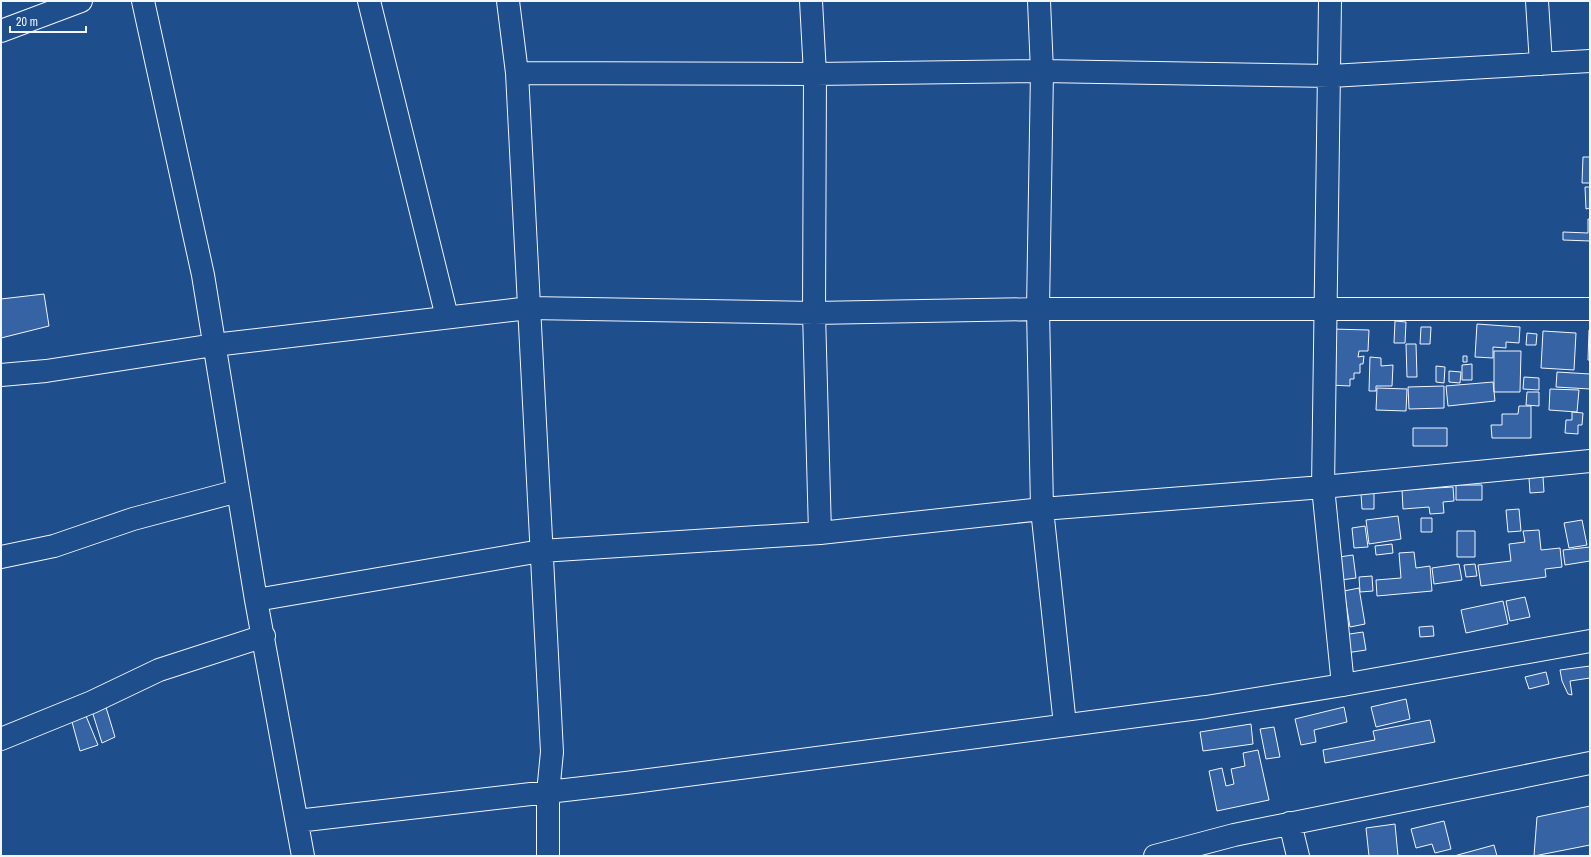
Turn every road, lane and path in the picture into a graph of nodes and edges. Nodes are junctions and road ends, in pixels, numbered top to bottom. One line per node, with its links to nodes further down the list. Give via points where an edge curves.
1 (81, 1): 9 (street)
2 (143, 1): 22 (street, via 203,275)
3 (368, 1): 21 (street)
4 (508, 1): 13 (street)
5 (811, 1): 14 (street)
6 (1039, 1): 12 (street)
7 (1330, 1): 15 (street)
8 (1537, 1): 11 (street)
9 (1, 31)
10 (1590, 61): 11 (street)
11 (1541, 64): 15 (street)
12 (1042, 70): 14 (street); 15 (street); 17 (street)
13 (517, 73): 14 (street); 16 (street)
14 (815, 74): 20 (street)
15 (1331, 76): 18 (street)
16 (528, 308): 20 (street); 21 (street); 29 (street)
17 (1038, 309): 18 (street); 20 (street); 27 (street)
18 (1327, 309): 19 (street); 25 (street)
19 (1590, 309)
20 (814, 313): 28 (street)
21 (447, 318): 22 (street)
22 (214, 345): 23 (street); 26 (street)
23 (1, 375)
24 (1590, 460): 25 (street)
25 (1323, 487): 27 (street); 34 (street)
26 (238, 491): 30 (street, via 133,519 54,546); 31 (street)
27 (1042, 509): 28 (street); 35 (street)
28 (820, 533): 29 (street)
29 (541, 551): 31 (street); 38 (street, via 552,752)
30 (1, 557)
31 (256, 600): 32 (street)
32 (264, 636): 36 (street, via 159,670 92,702); 39 (street)
33 (1590, 641): 34 (street)
34 (1343, 685): 35 (street, via 1206,707)
35 (1065, 725): 38 (street)
36 (1, 739)
37 (1590, 763): 40 (street)
38 (548, 792): 39 (street); 42 (street)
39 (297, 821): 41 (street)
40 (1290, 824): 43 (street, via 1234,835); 44 (street)
41 (303, 856)
42 (548, 856)
43 (1155, 856)
44 (1298, 856)

